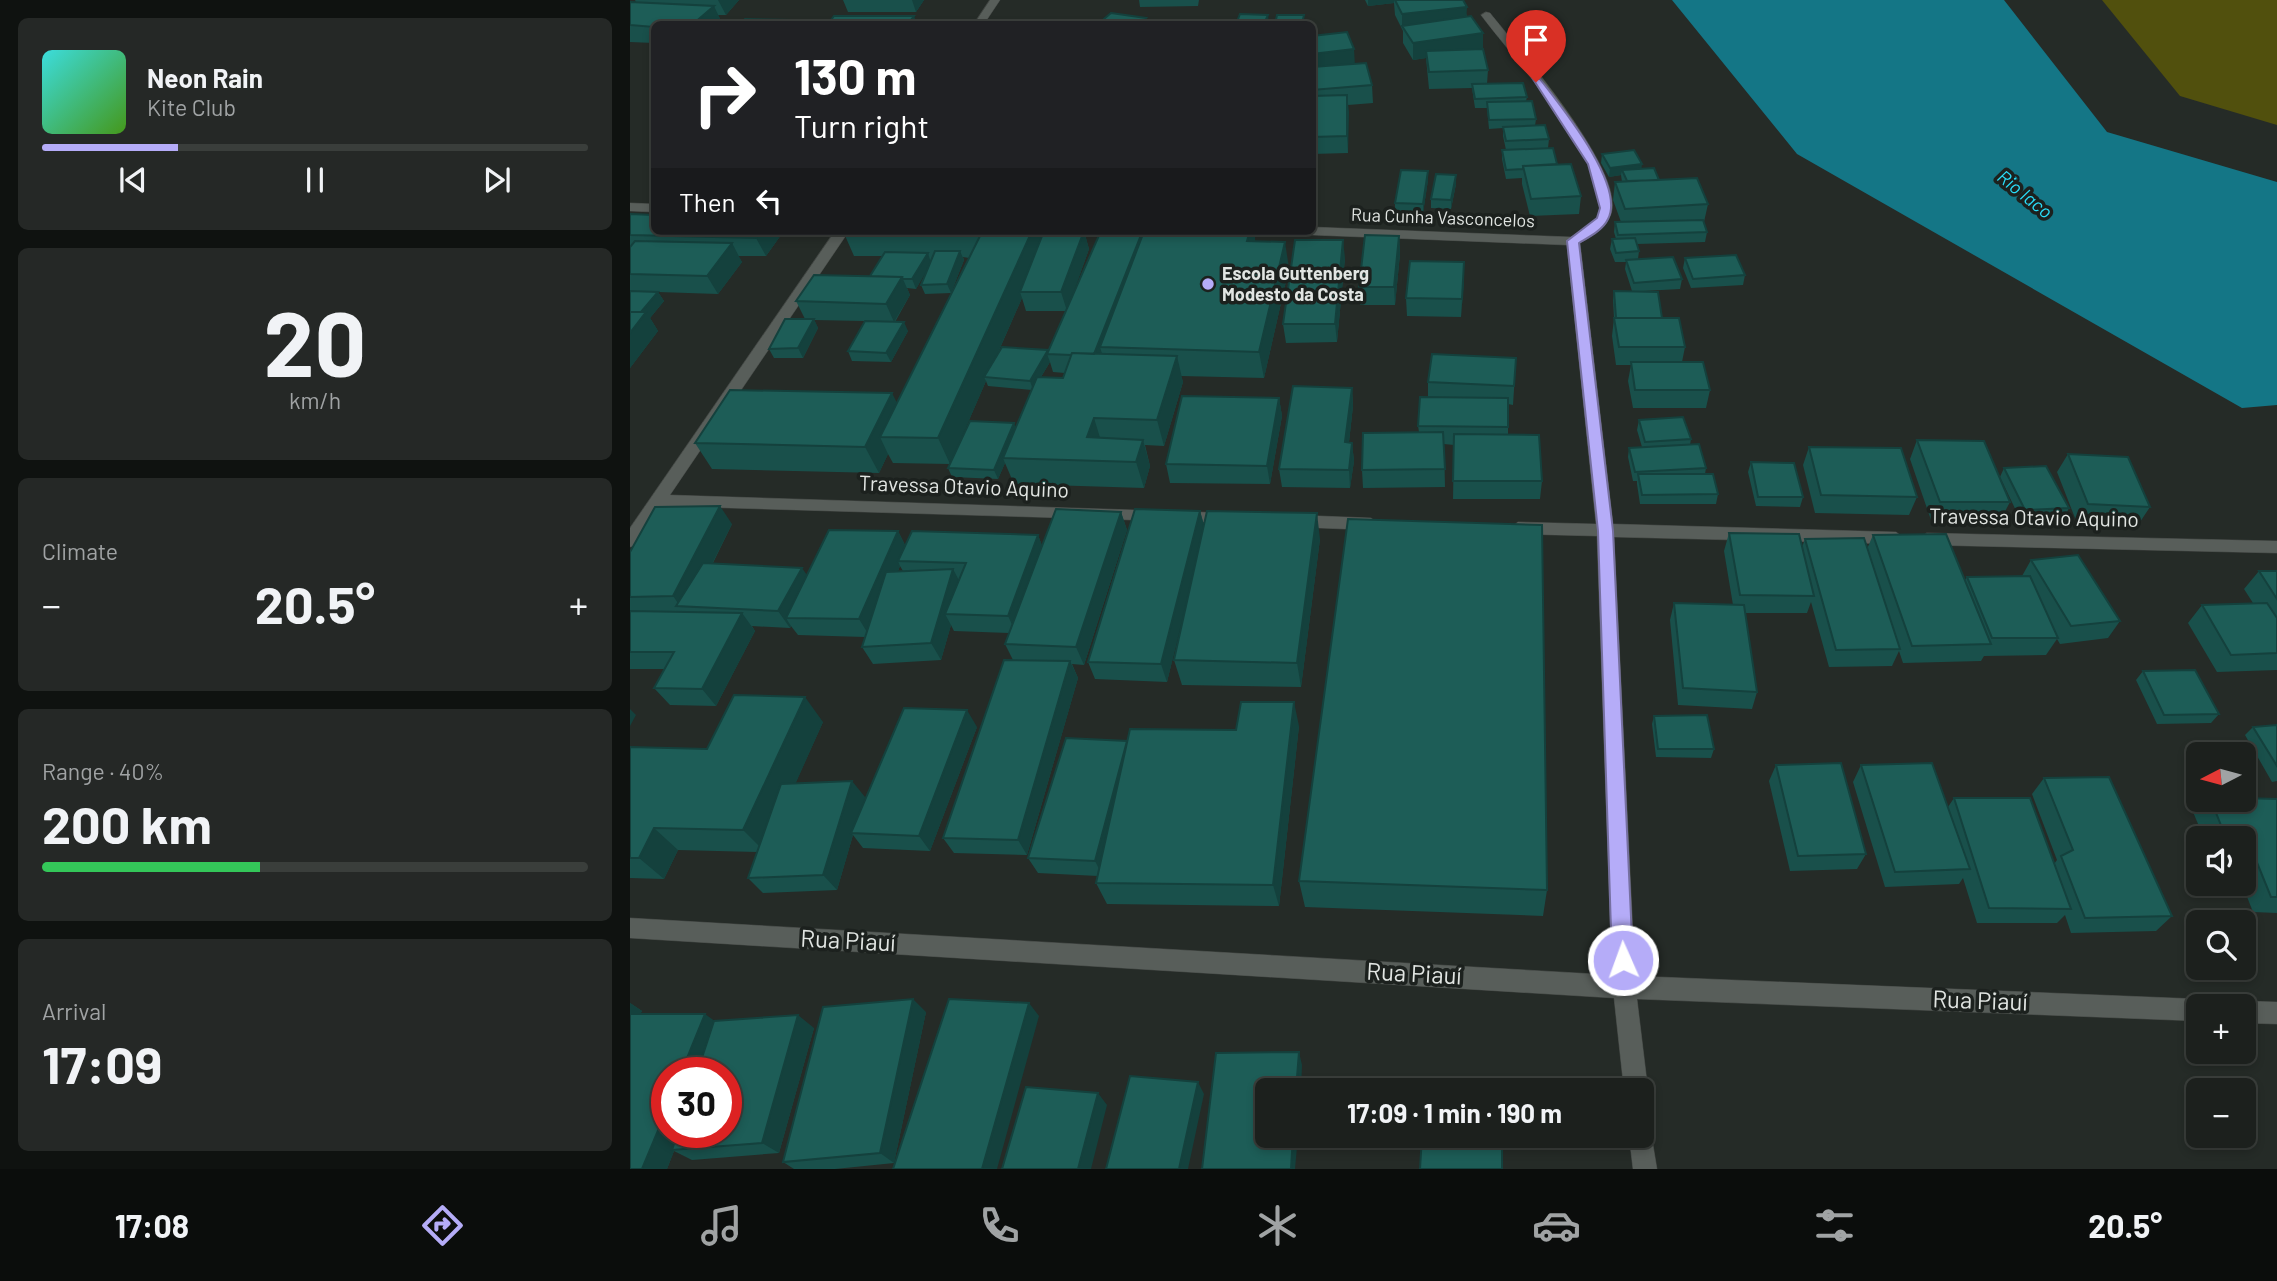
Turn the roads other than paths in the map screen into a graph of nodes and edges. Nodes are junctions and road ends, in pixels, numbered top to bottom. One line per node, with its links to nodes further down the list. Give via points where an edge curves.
1 (995, 0): 3 (street)
2 (1486, 15): 8 (street, via 1575,131 1601,182 1606,208 1602,219)
3 (981, 21)
4 (630, 207): 5 (street)
5 (651, 208)
6 (1316, 231): 8 (street, Rua Cunha Vasconcelos)
7 (839, 235): 9 (street)
8 (1573, 241): 14 (street)
9 (657, 500): 10 (street, Travessa Otavio Aquino); 15 (street)
10 (1243, 519)
11 (1271, 520): 12 (street)
12 (1382, 524)
13 (1494, 528): 14 (street, Travessa Otavio Aquino)
14 (1605, 531): 16 (street, Travessa Otavio Aquino); 18 (street)
15 (630, 541)
16 (2277, 547)
17 (630, 928): 18 (street, Rua Piauí)
18 (1624, 986): 19 (street, Rua Piauí); 22 (street)
19 (2186, 1009)
20 (2256, 1012): 21 (street)
21 (2277, 1013)
22 (1635, 1078)
23 (1643, 1148): 24 (street)
24 (1645, 1169)

